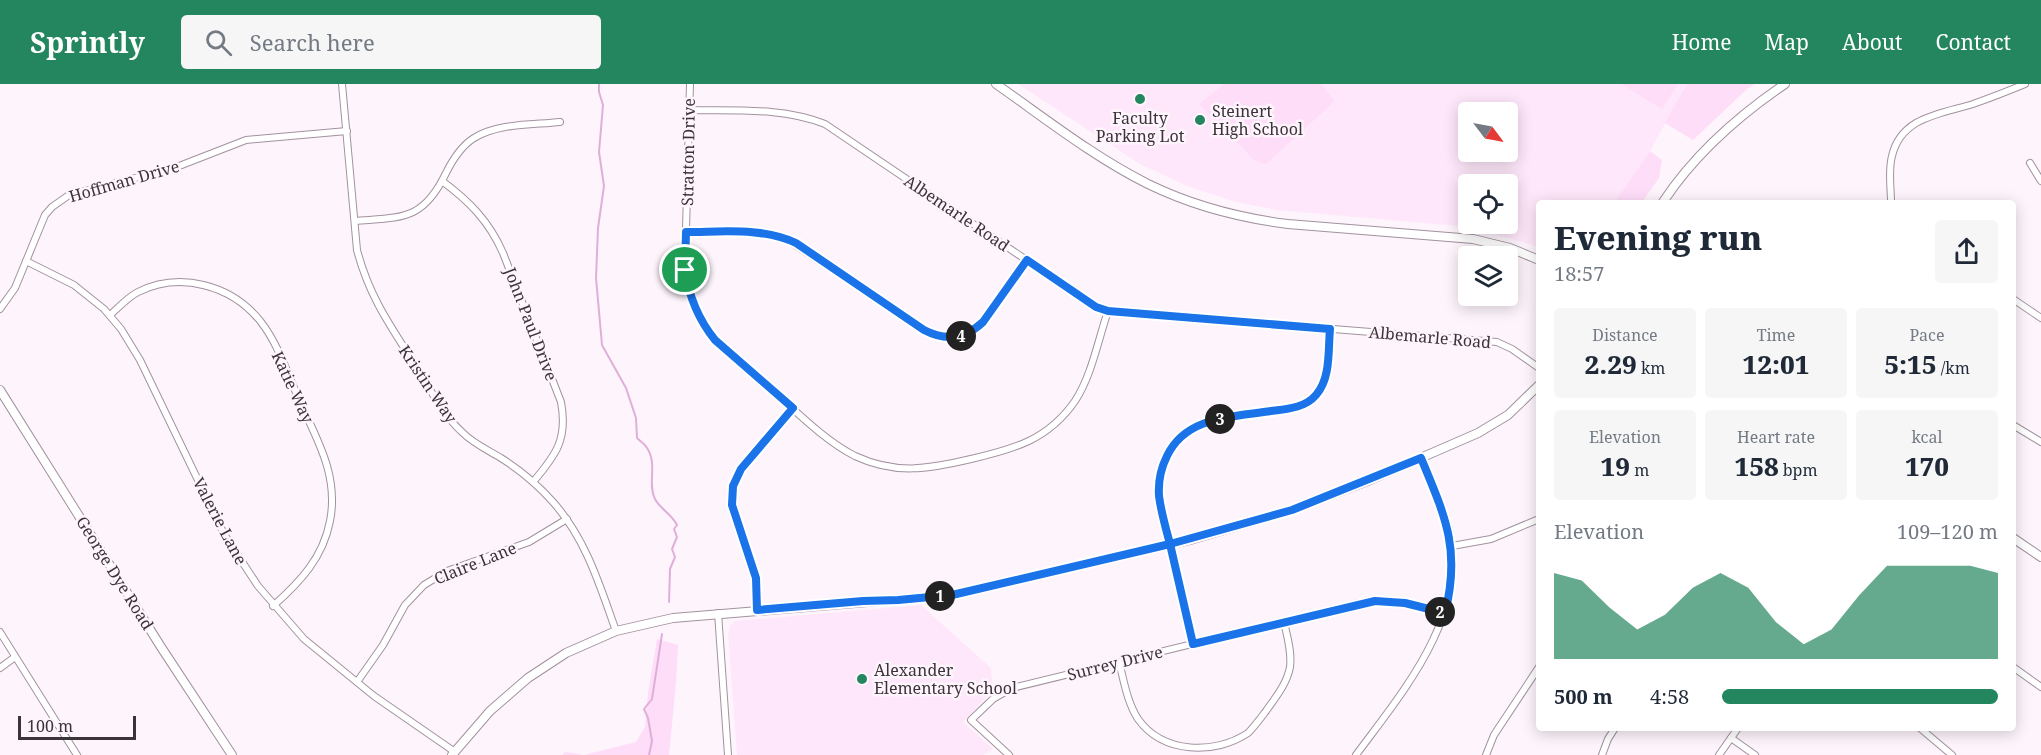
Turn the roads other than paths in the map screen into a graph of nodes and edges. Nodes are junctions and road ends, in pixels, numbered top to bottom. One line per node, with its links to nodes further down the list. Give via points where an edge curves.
1 (342, 84): 8 (street, Kristin Way)
2 (690, 84): 6 (street, Stratton Drive)
3 (996, 84): 16 (street, via 1124,171 1204,207 1288,224 1473,239)
4 (1785, 84): 12 (street, via 1723,132)
5 (2025, 84): 13 (street, via 1913,124 1892,154)
6 (689, 110): 15 (street, Stratton Drive); 17 (street, Albemarle Road, via 777,112 825,124)
7 (560, 122): 10 (street, via 496,129 475,137 459,151)
8 (346, 131): 14 (street, Kristin Way); 18 (street, Hoffman Drive, via 246,140 174,168 69,195 45,215)
9 (2030, 163): 11 (street)
10 (442, 181): 14 (street, via 428,202 411,213); 32 (street, John Paul Drive, via 473,206 492,231 561,402 561,440 551,461)
11 (2041, 181)
12 (1664, 200)
13 (1891, 200)
14 (355, 221): 32 (street, Kristin Way, via 357,250 370,290 443,410 463,434)
15 (686, 232): 17 (street, via 764,233 786,238 924,330 941,337 961,336 976,329); 28 (street, Stratton Drive, via 687,285 706,329)
16 (1536, 259)
17 (1027, 260): 21 (street, Albemarle Road, via 1096,307)
18 (26, 261): 20 (street, Hoffman Drive, via 15,288); 22 (street, Valerie Lane, via 74,285)
19 (2016, 300): 23 (street)
20 (0, 309)
21 (1108, 311): 24 (street, Albemarle Road); 28 (street, Stratton Drive, via 1076,399 1043,433 1009,450 932,468 899,469 868,461 839,446)
22 (110, 315): 39 (street, Valerie Lane, via 140,360 224,534); 39 (street, Katie Way, via 135,293 162,284 190,283 217,289 241,302 269,335 325,455 332,486 328,531 315,561 297,585)
23 (2041, 318)
24 (1330, 329): 25 (street, Albemarle Road, via 1497,342); 36 (street, via 1326,377 1311,400 1296,408 1207,422 1175,443 1163,464 1159,487)
25 (1536, 366)
26 (1536, 388): 31 (street, via 1492,426)
27 (0, 390): 60 (street, George Dye Road)
28 (793, 408): 40 (street, via 741,469 733,486 732,505 756,578)
29 (2016, 427): 30 (street)
30 (2041, 442)
31 (1421, 458): 36 (street, via 1292,510); 37 (street, via 1444,514)
32 (533, 482): 33 (street, Kristin Way)
33 (567, 519): 44 (street, Kristin Way, via 592,565); 52 (street, Claire Lane, via 529,542 447,571 424,585 405,605)
34 (1536, 520): 37 (street, via 1491,539)
35 (2016, 540): 38 (street)
36 (1170, 544): 40 (street, via 952,595); 46 (street)
37 (1452, 546): 41 (street, via 1452,578)
38 (2041, 556)
39 (273, 606): 52 (street, Valerie Lane, via 304,639)
40 (757, 610): 42 (street)
41 (1445, 613): 43 (street, Surrey Drive, via 1405,603 1375,601); 63 (street, via 1434,640 1409,680)
42 (718, 614): 44 (street, via 674,618); 61 (street)
43 (1284, 622): 46 (street, Surrey Drive); 48 (street, via 1291,655 1283,686 1248,733 1217,749 1178,748 1146,729 1132,708)
44 (616, 631): 58 (street, via 566,653 528,678 490,711)
45 (0, 632): 47 (street)
46 (1193, 644): 48 (street, Surrey Drive)
47 (15, 657): 49 (street); 59 (street)
48 (1119, 662): 62 (street, Surrey Drive, via 1012,688 993,699 970,720)
49 (0, 668)
50 (2016, 669): 53 (street)
51 (1536, 672): 64 (street, via 1494,735)
52 (357, 682): 58 (street, Valerie Lane)
53 (2041, 687)
54 (1613, 731): 65 (street)
55 (1736, 731): 57 (street)
56 (1924, 731): 68 (street)
57 (1731, 738): 66 (street); 67 (street)
58 (454, 753)
59 (77, 755)
60 (232, 755)
61 (728, 755)
62 (1009, 755)
63 (1356, 755)
64 (1486, 755)
65 (1602, 755)
66 (1719, 755)
67 (1755, 755)
68 (1952, 755)

